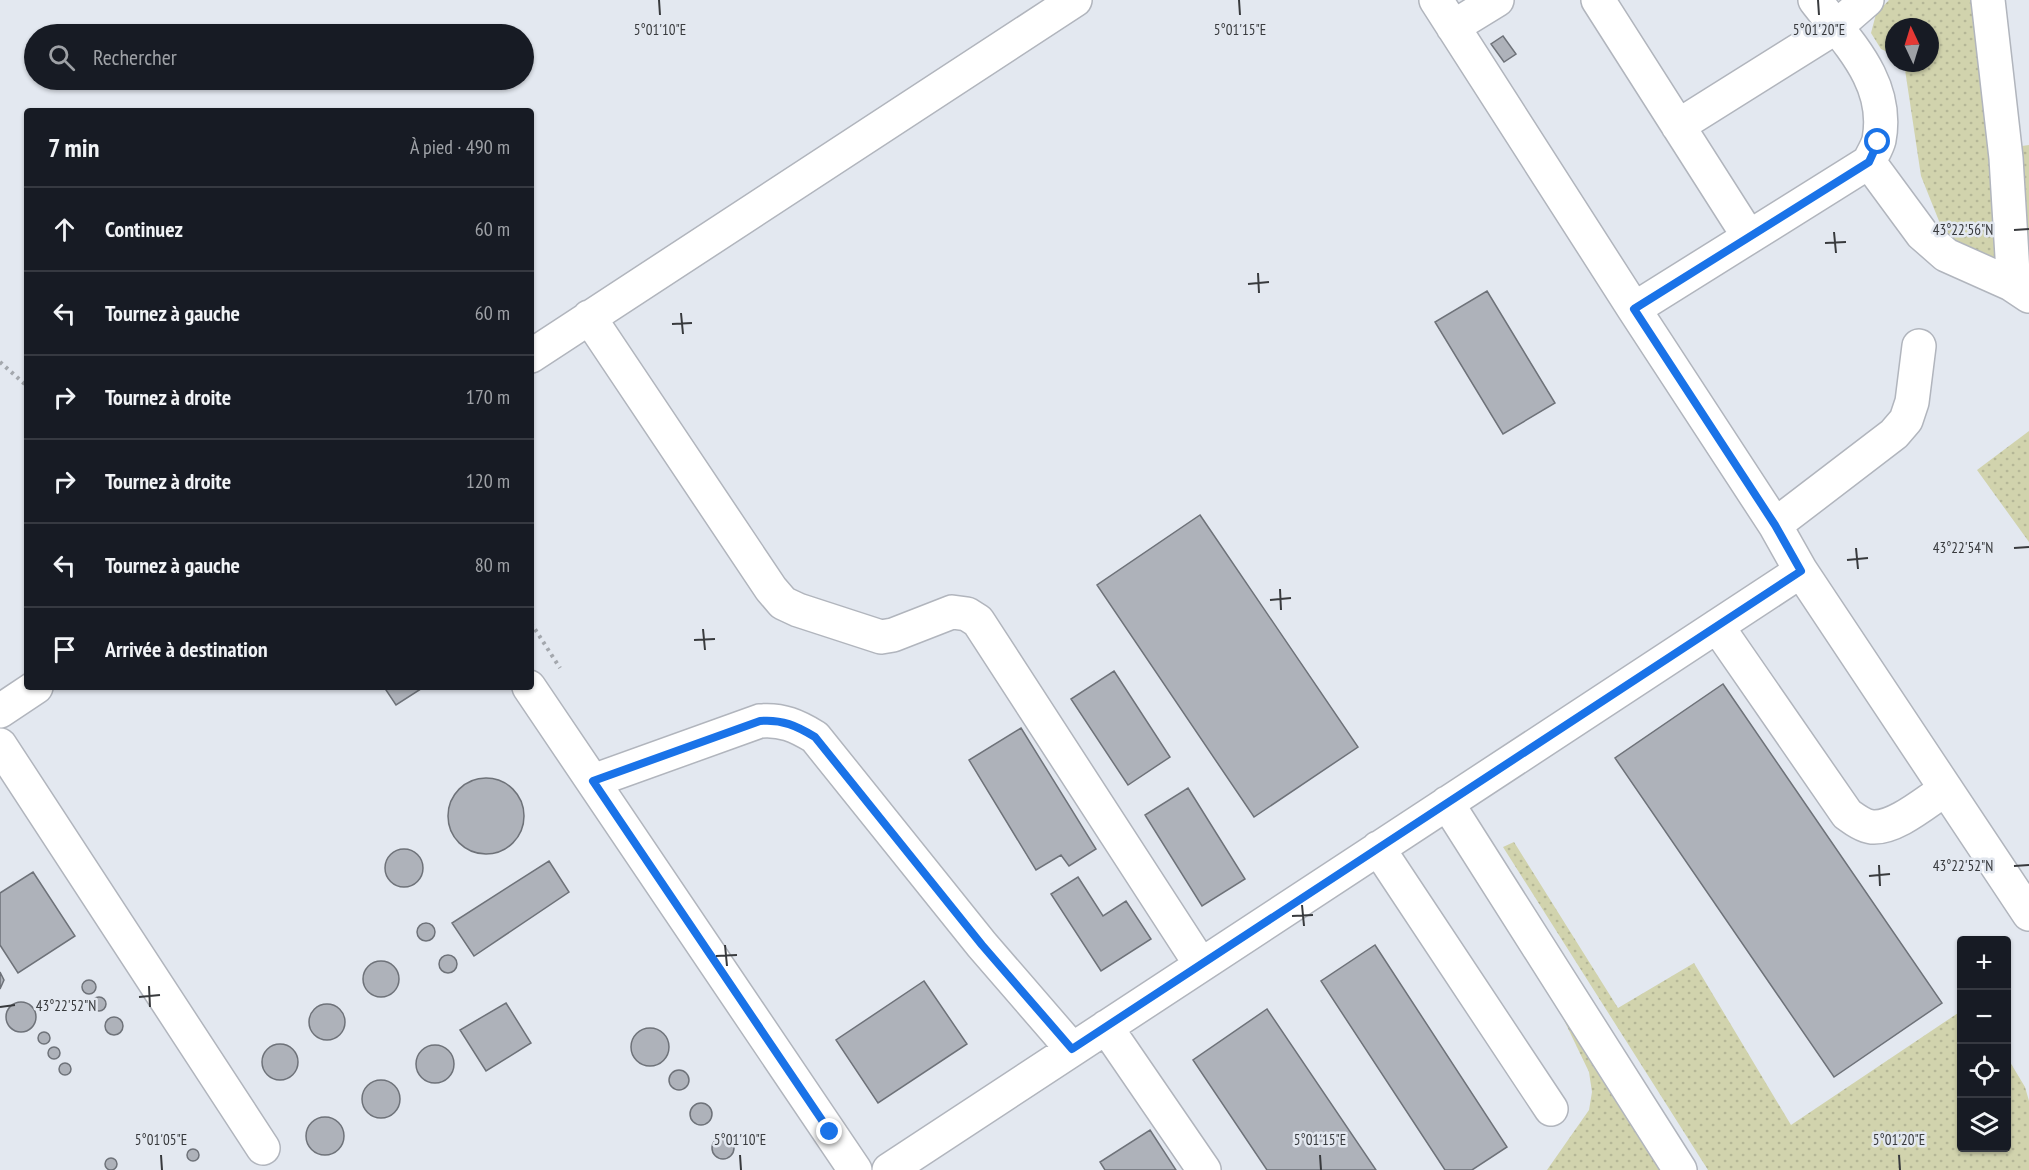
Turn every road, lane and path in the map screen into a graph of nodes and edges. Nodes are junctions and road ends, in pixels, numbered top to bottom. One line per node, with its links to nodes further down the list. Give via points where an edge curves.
1 (1075, 0): 15 (lane)
2 (1436, 0): 8 (lane)
3 (1497, 0): 8 (lane)
4 (1598, 0): 10 (lane)
5 (1815, 0): 9 (lane)
6 (1867, 0): 9 (lane)
7 (1988, 0): 13 (lane, via 2006,158 2013,273)
8 (1453, 27): 14 (lane)
9 (1836, 27): 10 (lane); 11 (lane, via 1867,69 1877,90 1878,142)
10 (1678, 126): 12 (lane)
11 (1869, 162): 12 (lane); 13 (lane, via 1922,234 1946,255)
12 (1749, 237): 14 (lane)
13 (2020, 290)
14 (1634, 309): 20 (lane)
15 (589, 317): 17 (lane); 32 (lane, via 783,603 881,637 952,612 967,614 978,621)
16 (1919, 346): 20 (lane, via 1906,420 1894,434)
17 (534, 354)
18 (0, 362): 19 (path)
19 (24, 383)
20 (1775, 525): 21 (lane)
21 (1801, 571): 22 (lane); 28 (lane)
22 (1717, 626): 28 (lane, via 1847,814 1870,827 1884,826); 29 (lane)
23 (32, 690): 25 (lane)
24 (531, 690): 27 (lane)
25 (0, 711)
26 (0, 745): 36 (lane)
27 (593, 781): 34 (lane, via 760,721 795,725 815,737 982,945); 37 (lane)
28 (1946, 789): 31 (lane)
29 (1448, 803): 30 (lane); 40 (lane)
30 (1378, 848): 32 (lane); 35 (lane)
31 (2029, 914)
32 (1201, 965): 33 (lane)
33 (1106, 1027): 34 (lane); 39 (lane)
34 (1072, 1049): 38 (lane)
35 (1551, 1109)
36 (264, 1148)
37 (855, 1170)
38 (889, 1170)
39 (1204, 1170)
40 (1680, 1170)

